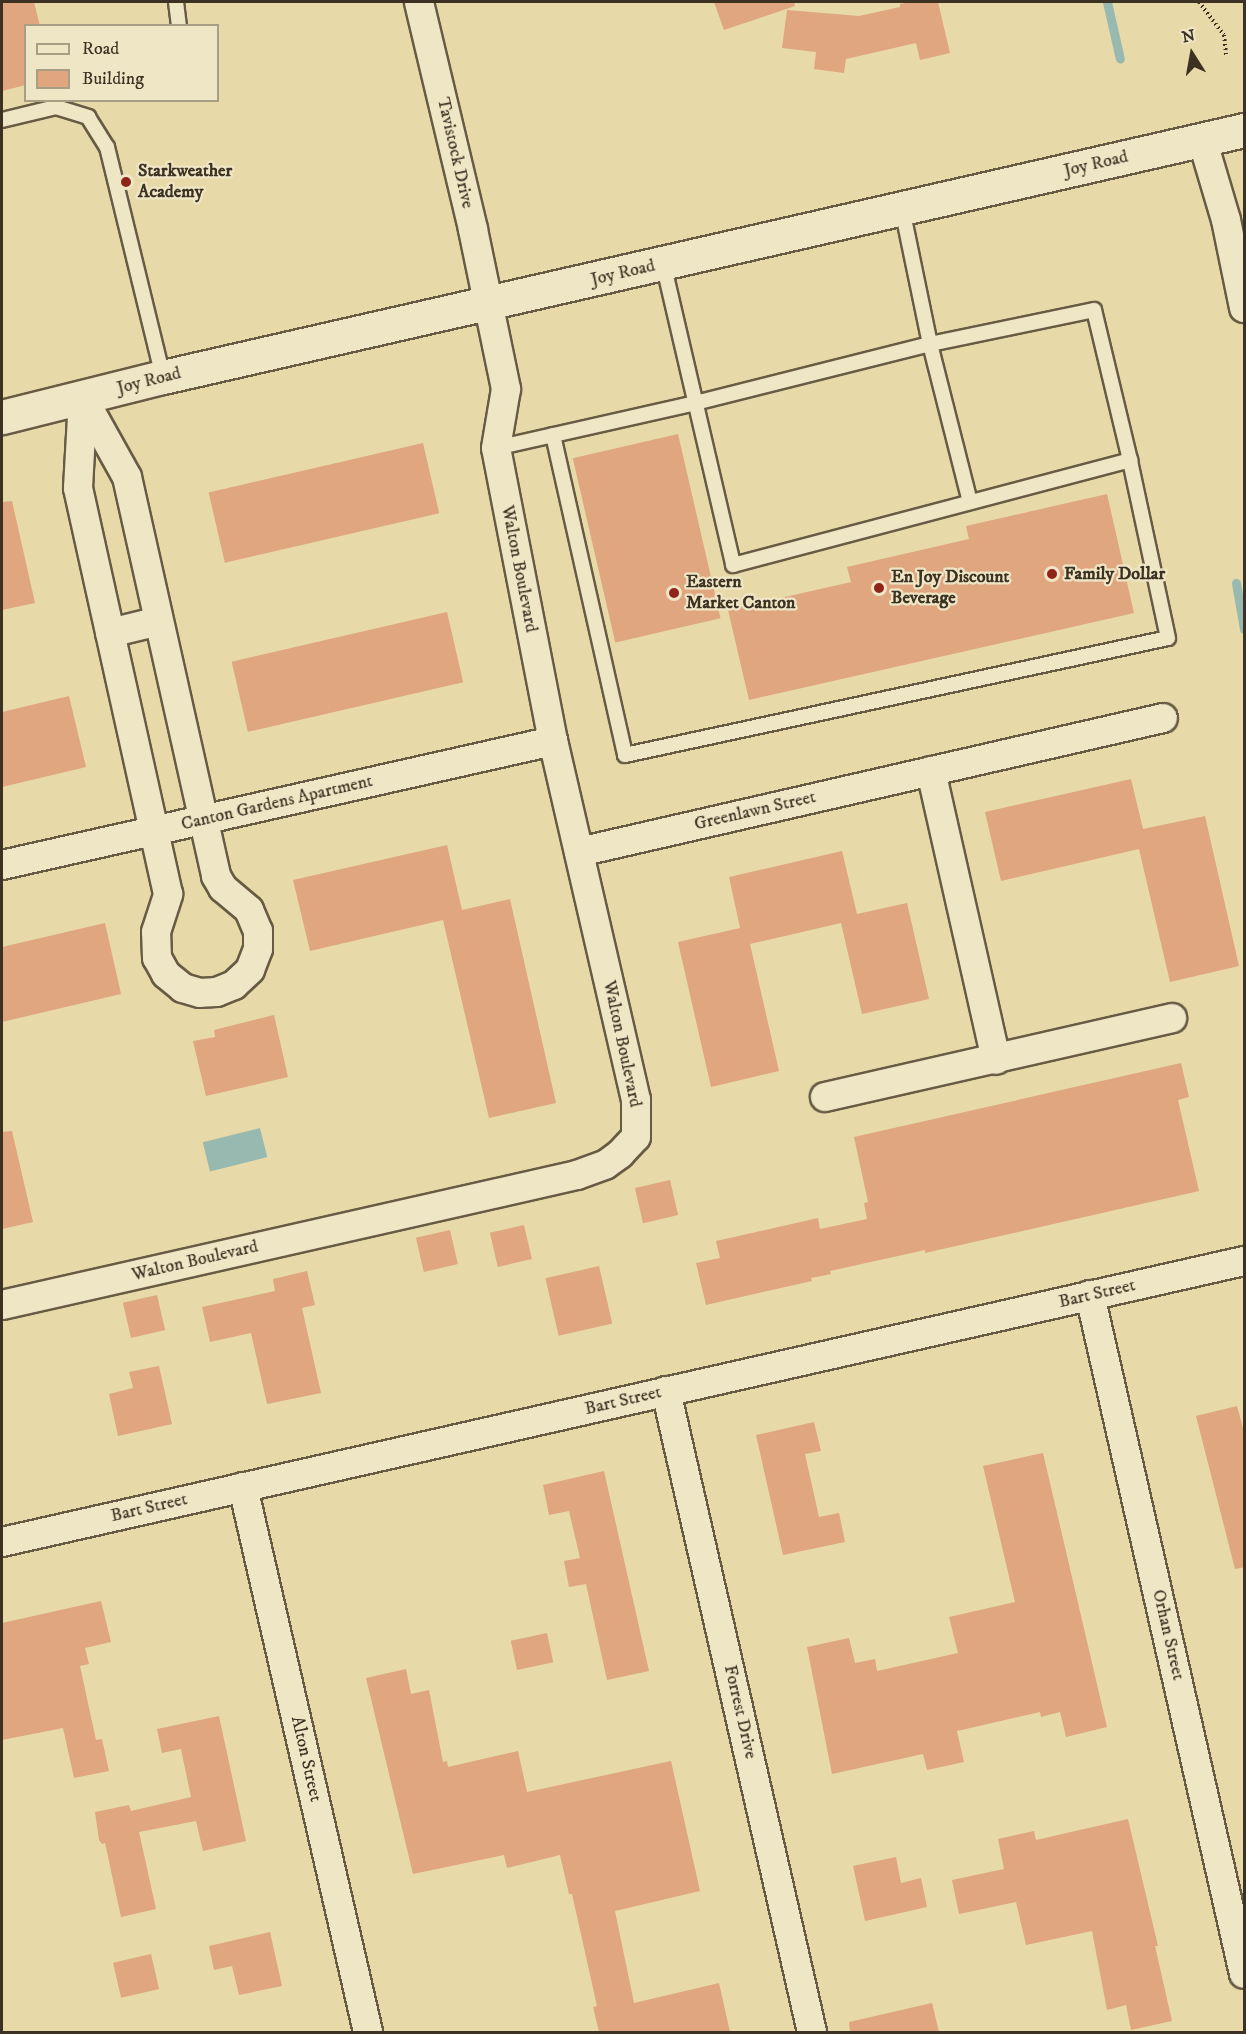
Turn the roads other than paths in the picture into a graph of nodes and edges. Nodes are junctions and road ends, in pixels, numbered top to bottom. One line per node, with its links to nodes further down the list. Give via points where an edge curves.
1 (176, 2): 3 (lane)
2 (419, 2): 9 (street, Tavistock Drive)
3 (179, 24)
4 (2, 120): 12 (lane, via 56,107 88,117 107,147)
5 (1245, 130): 6 (street, Joy Road)
6 (1202, 139): 7 (street, Joy Road); 10 (street, via 1226,220)
7 (902, 209): 8 (street, Joy Road); 11 (lane)
8 (663, 263): 9 (street, Joy Road); 14 (lane)
9 (487, 304): 12 (street, Joy Road); 17 (street, Walton Boulevard, via 506,389)
10 (1245, 308)
11 (930, 344): 14 (lane); 18 (lane, via 1094,310); 19 (lane)
12 (163, 377): 13 (street, Joy Road)
13 (83, 398): 15 (street, Joy Road); 20 (street, via 127,477); 21 (street, via 78,488)
14 (695, 403): 16 (lane); 19 (lane, via 733,565)
15 (2, 417)
16 (553, 435): 17 (lane); 18 (lane, via 625,755 1168,638)
17 (495, 448): 23 (street, Walton Boulevard)
18 (1130, 460): 19 (lane)
19 (970, 502)
20 (159, 621): 21 (street); 25 (street)
21 (110, 633): 26 (street)
22 (1163, 718): 24 (street, Greenlawn Street)
23 (553, 741): 25 (street, Canton Gardens Apartment); 27 (street, Walton Boulevard)
24 (931, 771): 27 (street, Greenlawn Street); 30 (street)
25 (204, 819): 26 (street, Canton Gardens Apartment); 26 (street, via 216,876 249,910 258,931 258,949 250,970 234,985 217,992 183,988 166,974 157,958 156,932 168,894)
26 (154, 831): 28 (street, Canton Gardens Apartment)
27 (579, 852): 34 (street, Walton Boulevard, via 636,1100 636,1137 621,1154 605,1165 577,1175)
28 (2, 866)
29 (1172, 1018): 30 (street)
30 (996, 1060): 31 (street)
31 (825, 1097)
32 (1245, 1261): 33 (street, Bart Street)
33 (1090, 1295): 35 (street, Bart Street); 38 (street, Orhan Street)
34 (2, 1305)
35 (666, 1391): 36 (street, Bart Street); 40 (street, Forrest Drive)
36 (243, 1486): 37 (street, Bart Street); 39 (street, Alton Street)
37 (2, 1542)
38 (1245, 1974)
39 (368, 2032)
40 (812, 2032)

